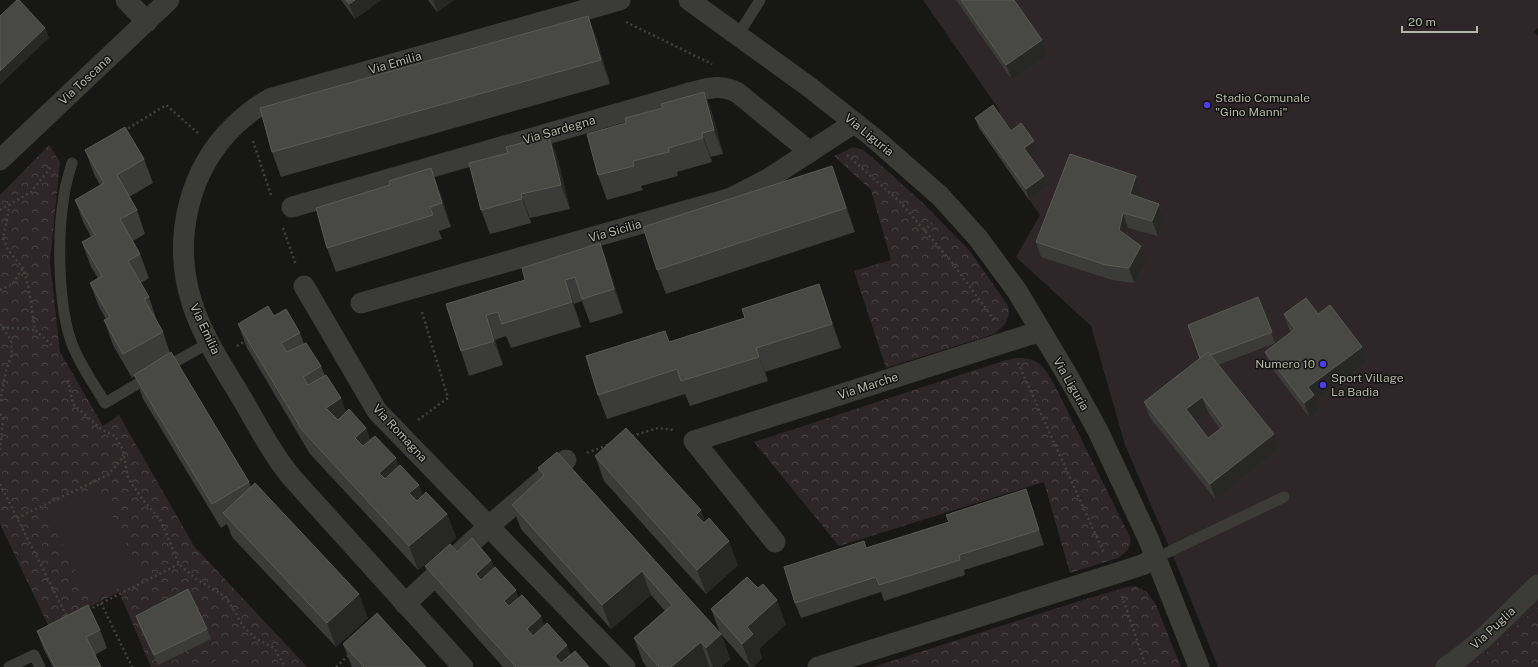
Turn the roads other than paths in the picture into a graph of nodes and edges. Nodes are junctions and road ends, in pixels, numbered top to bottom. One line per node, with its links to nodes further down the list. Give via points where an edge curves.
1 (126, 0): 6 (street)
2 (169, 0): 6 (street, Via Toscana)
3 (620, 0): 16 (street, Via Emilia, via 278,96 250,111 214,148 194,187 187,212 183,244 184,270 191,301)
4 (689, 0): 7 (street, Via Liguria)
5 (760, 0): 7 (lane)
6 (147, 22): 10 (street, Via Toscana)
7 (738, 35): 8 (street, Via Liguria)
8 (854, 123): 9 (street, Via Sicilia); 15 (street, Via Liguria, via 916,174 964,221 1008,277)
9 (810, 152): 12 (street, Via Sardegna, via 738,93 726,88 713,88); 14 (street, Via Sicilia, via 768,179 731,198)
10 (0, 160)
11 (72, 163): 16 (lane, via 64,196 61,227 62,292 72,344 105,403)
12 (292, 207)
13 (304, 286): 19 (street, Via Romagna, via 377,411)
14 (361, 303)
15 (1041, 331): 20 (street, Via Marche, via 694,441); 21 (street, Via Liguria, via 1098,431)
16 (213, 350): 23 (street, Via Emilia, via 284,468)
17 (566, 460): 19 (street)
18 (1284, 497): 21 (lane)
19 (489, 526): 23 (street); 27 (street, Via Romagna)
20 (775, 542)
21 (1156, 558): 28 (street, via 1114,574); 29 (street, Via Liguria)
22 (1538, 585): 30 (street, Via Puglia, via 1487,635)
23 (405, 604): 26 (street, Via Emilia)
24 (9, 667): 25 (lane, via 34,655)
25 (40, 667)
26 (463, 667)
27 (625, 667)
28 (818, 667)
29 (1199, 667)
30 (1446, 667)

